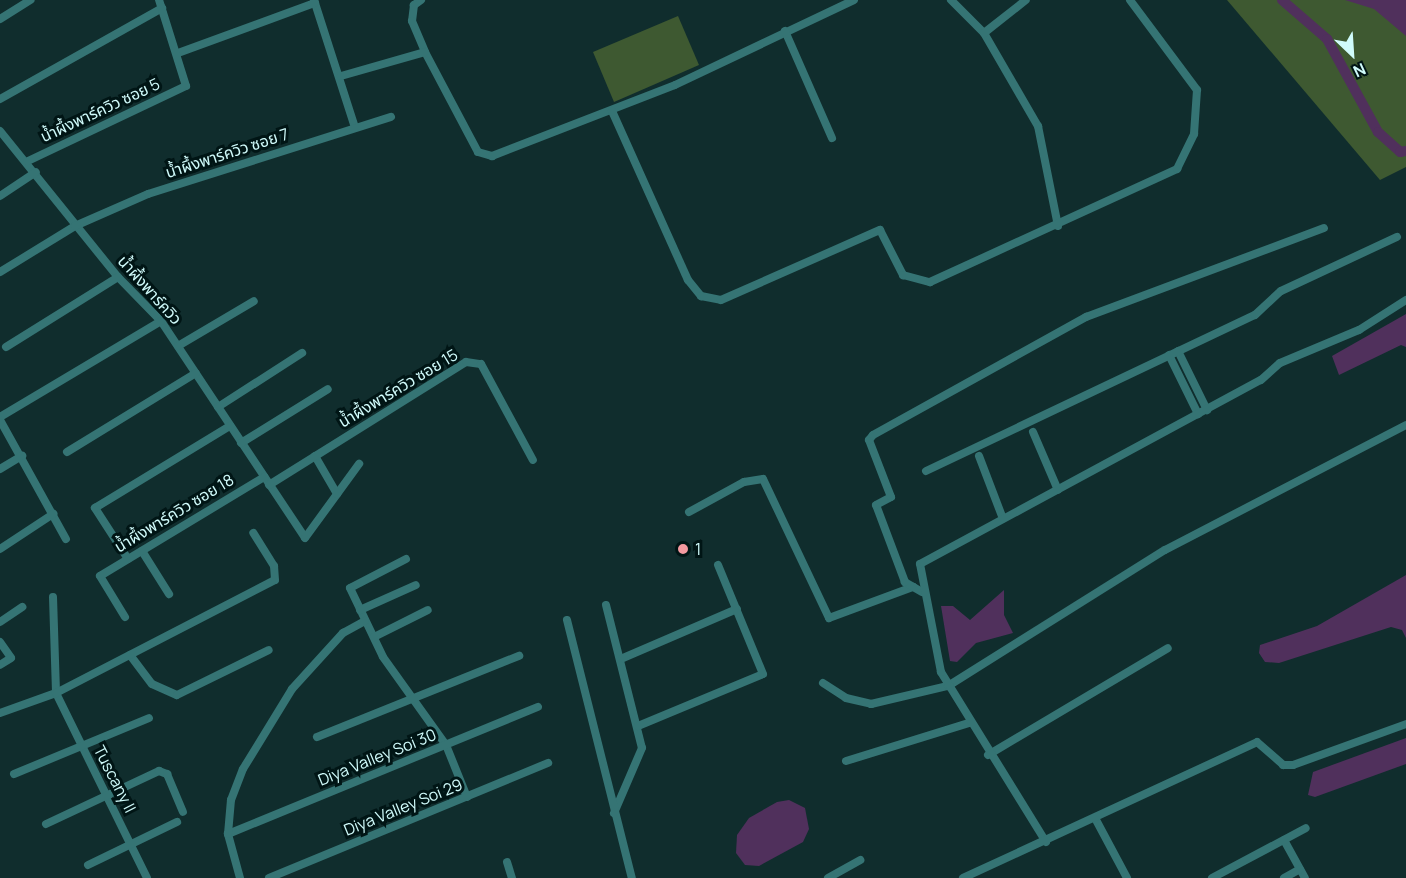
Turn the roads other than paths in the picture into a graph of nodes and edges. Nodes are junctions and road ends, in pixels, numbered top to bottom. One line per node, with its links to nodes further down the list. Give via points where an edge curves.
1 (30, 0): 9 (street)
2 (421, 0): 12 (street, via 414,5 412,21)
3 (854, 0): 10 (street)
4 (951, 0): 11 (street)
5 (1026, 0): 11 (street)
6 (1130, 0): 24 (street, via 1197,90 1191,144 1177,169 1165,177)
7 (315, 2): 13 (street); 14 (street)
8 (160, 4): 13 (street); 15 (street)
9 (0, 19)
10 (785, 31): 16 (street); 20 (street)
11 (984, 33): 24 (street, via 1038,126)
12 (425, 52): 14 (street); 16 (street, via 477,152 492,156)
13 (178, 53): 21 (street, น้ำผึ้งพาร์ควิว ซอย 5, via 186,86)
14 (340, 76): 18 (street)
15 (0, 99)
16 (612, 111): 24 (street, via 688,280 701,296 721,300 880,230 903,275 930,282)
17 (391, 117): 18 (street, น้ำผึ้งพาร์ควิว ซอย 7)
18 (355, 128): 25 (street, น้ำผึ้งพาร์ควิว ซอย 7, via 148,194)
19 (0, 131): 21 (street, น้ำผึ้งพาร์ควิว)
20 (832, 138)
21 (28, 161): 22 (street, น้ำผึ้งพาร์ควิว)
22 (36, 172): 23 (street); 25 (street, น้ำผึ้งพาร์ควิว)
23 (0, 196)
24 (1058, 225)
25 (75, 226): 28 (street, น้ำผึ้งพาร์ควิว ซอย 7); 29 (street, น้ำผึ้งพาร์ควิว)
26 (1324, 228): 70 (street, via 1086,317 873,435 869,440 891,497 876,505)
27 (1397, 237): 35 (street, via 1281,291 1255,315)
28 (0, 272)
29 (118, 278): 32 (street, น้ำผึ้งพาร์ควิว); 34 (street)
30 (1406, 300): 41 (street, via 1359,330 1280,363)
31 (254, 301): 33 (street)
32 (161, 321): 33 (street, น้ำผึ้งพาร์ควิว); 43 (street)
33 (178, 346): 38 (street, น้ำผึ้งพาร์ควิว)
34 (6, 347)
35 (1178, 351): 37 (street); 41 (street)
36 (302, 353): 40 (street)
37 (1169, 355): 42 (street); 55 (street)
38 (196, 374): 40 (street, น้ำผึ้งพาร์ควิว); 48 (street)
39 (328, 389): 47 (street)
40 (218, 407): 45 (street, น้ำผึ้งพาร์ควิว)
41 (1207, 410): 42 (street)
42 (1198, 414): 57 (street)
43 (0, 418): 49 (street)
44 (1406, 425): 94 (street, via 1165,550)
45 (230, 426): 47 (street, น้ำผึ้งพาร์ควิว); 66 (street, via 95,508)
46 (1033, 432): 57 (street)
47 (242, 443): 56 (street, น้ำผึ้งพาร์ควิว)
48 (68, 452)
49 (22, 456): 54 (street); 60 (street)
50 (315, 456): 52 (street, น้ำผึ้งพาร์ควิว ซอย 15, via 466,362 482,364); 56 (street, น้ำผึ้งพาร์ควิว ซอย 15); 58 (street)
51 (979, 456): 61 (street)
52 (533, 460)
53 (358, 464): 58 (street)
54 (0, 469)
55 (926, 471)
56 (267, 481): 58 (street, น้ำผึ้งพาร์ควิว, via 305,538); 65 (street, น้ำผึ้งพาร์ควิว ซอย 18)
57 (1058, 490): 61 (street)
58 (337, 494)
59 (689, 512): 72 (street, via 744,482 763,479 829,618)
60 (53, 514): 63 (street); 64 (street)
61 (1003, 519): 69 (street)
62 (253, 532): 89 (street, via 274,566 274,580)
63 (66, 539)
64 (0, 549)
65 (142, 550): 66 (street, น้ำผึ้งพาร์ควิว ซอย 18); 74 (street)
66 (128, 559): 81 (street, น้ำผึ้งพาร์ควิว ซอย 18, via 100,576)
67 (406, 559): 79 (street, via 350,588)
68 (718, 565): 78 (street)
69 (918, 568): 70 (street); 73 (street)
70 (901, 574): 72 (street)
71 (416, 585): 79 (street)
72 (913, 587): 73 (street)
73 (922, 592): 94 (street)
74 (170, 594)
75 (53, 597): 95 (street)
76 (606, 604): 91 (street)
77 (22, 607): 83 (street)
78 (737, 609): 91 (street); 102 (street, via 763,674)
79 (360, 610): 84 (street)
80 (428, 610): 85 (street)
81 (125, 617)
82 (567, 620): 113 (street, via 610,778)
83 (0, 621)
84 (365, 621): 85 (street); 118 (street, via 343,633 292,689 243,770 231,800)
85 (374, 637): 96 (street)
86 (0, 642): 92 (street, via 11,658)
87 (1168, 648): 106 (street)
88 (269, 650): 89 (street, via 177,694 152,684)
89 (130, 655): 95 (street)
90 (519, 656): 96 (street)
91 (623, 658): 102 (street)
92 (0, 665)
93 (823, 683): 94 (street, via 846,698 871,704)
94 (948, 686): 100 (street)
95 (56, 693): 98 (street); 105 (street, Tuscany II)
96 (414, 700): 103 (street); 104 (street)
97 (538, 707): 104 (street, Diya Valley Soi 30)
98 (0, 713)
99 (149, 718): 105 (street)
100 (969, 723): 106 (street); 107 (street)
101 (1406, 724): 114 (street, via 1293,765 1283,765 1257,742)
102 (638, 726): 113 (street, via 642,748)
103 (316, 736)
104 (446, 745): 111 (street); 118 (street, Diya Valley Soi 30)
105 (81, 746): 109 (street); 110 (street, Tuscany II)
106 (988, 755): 120 (street)
107 (846, 761)
108 (548, 763): 111 (street, Diya Valley Soi 29)
109 (14, 774)
110 (107, 794): 112 (street, via 164,770); 116 (street); 121 (street, Tuscany II)
111 (467, 797): 128 (street, Diya Valley Soi 29)
112 (183, 812)
113 (614, 813): 130 (street)
114 (1095, 818): 120 (street); 133 (street)
115 (177, 822): 121 (street)
116 (46, 824)
117 (1306, 828): 119 (street)
118 (228, 834): 127 (street)
119 (1284, 840): 125 (street); 134 (street)
120 (1046, 842): 132 (street)
121 (132, 845): 124 (street); 126 (street, Tuscany II)
122 (860, 860): 131 (street)
123 (507, 862): 129 (street)
124 (88, 865)
125 (1300, 869): 135 (street); 136 (street)
126 (147, 878)
127 (240, 878)
128 (268, 878)
129 (512, 878)
130 (632, 878)
131 (828, 878)
132 (963, 878)
133 (1127, 878)
134 (1212, 878)
135 (1284, 878)
136 (1305, 878)

